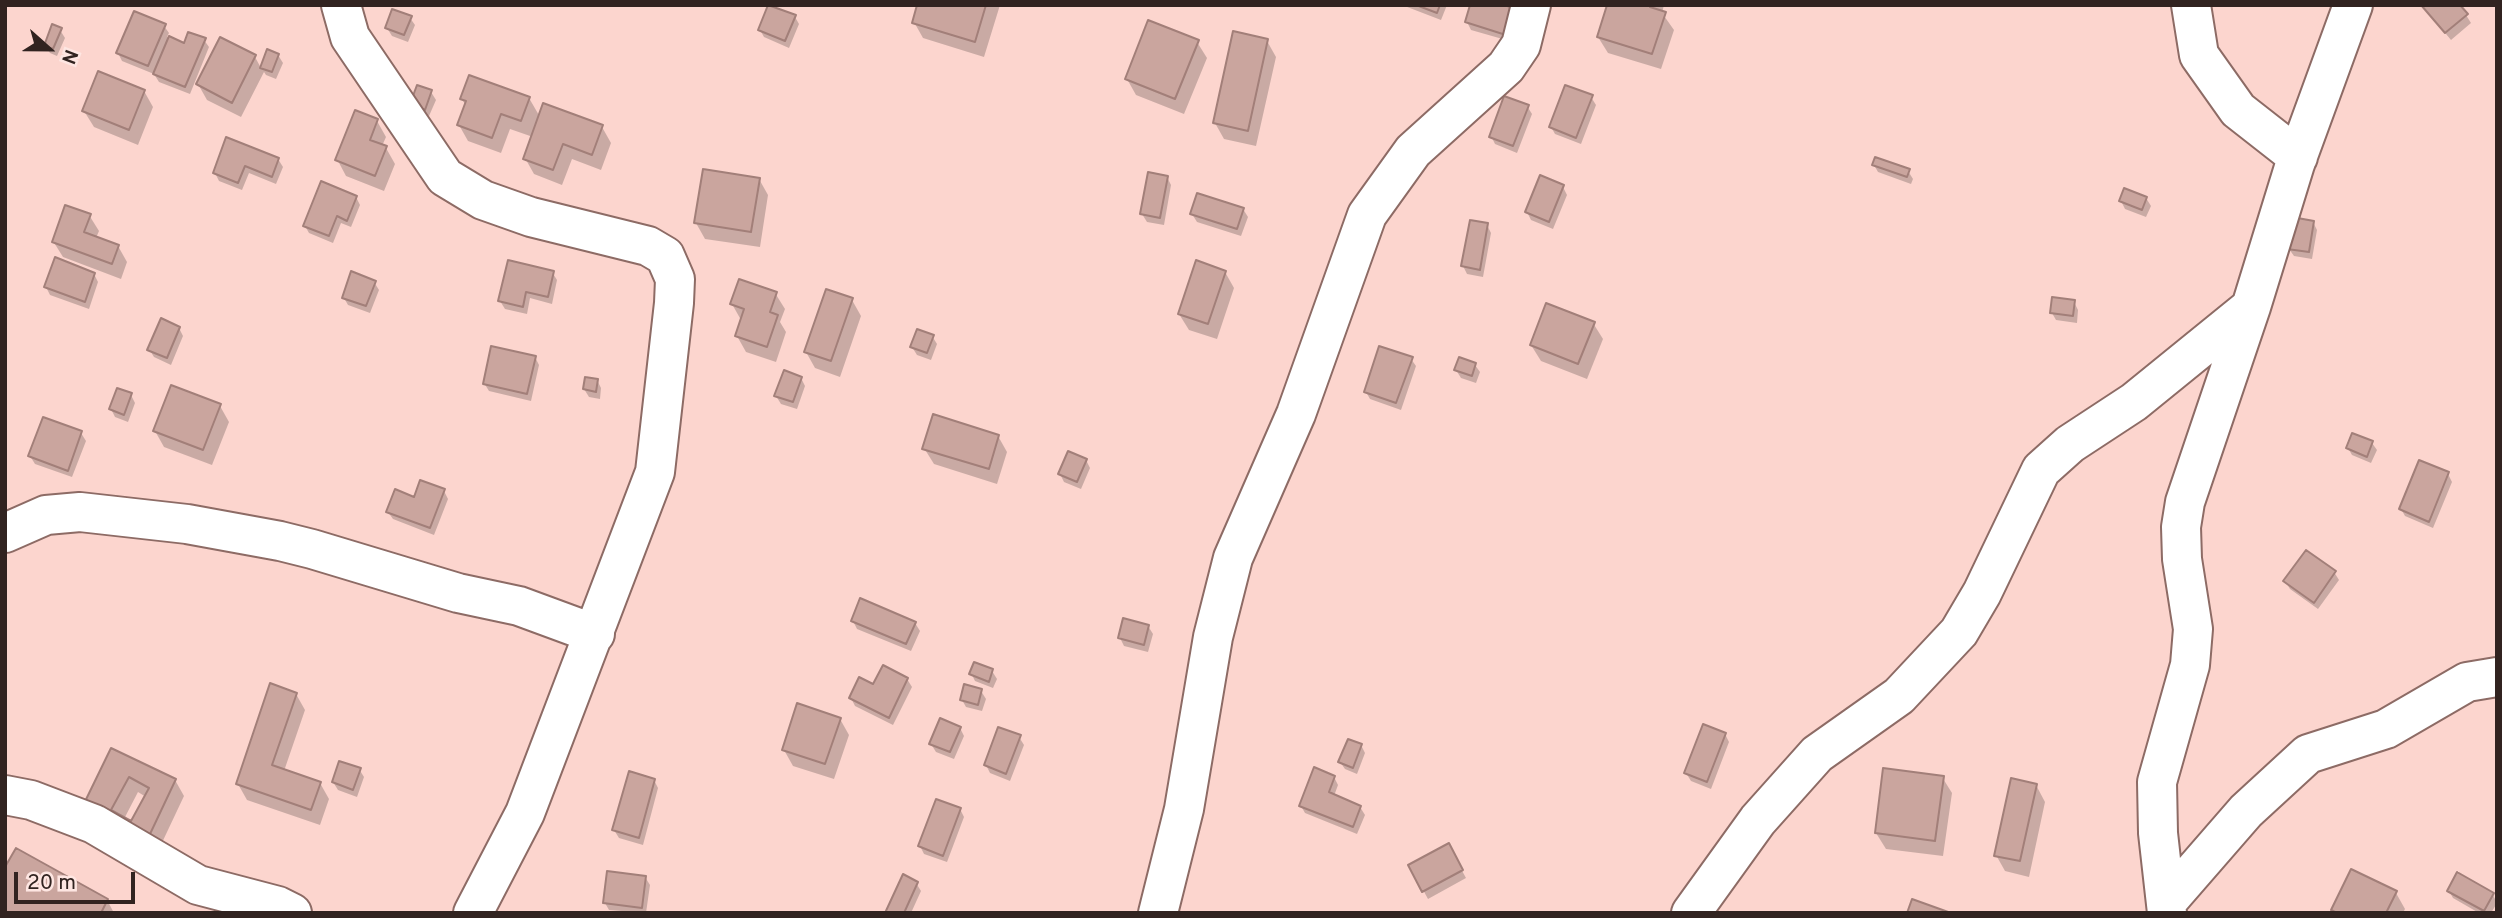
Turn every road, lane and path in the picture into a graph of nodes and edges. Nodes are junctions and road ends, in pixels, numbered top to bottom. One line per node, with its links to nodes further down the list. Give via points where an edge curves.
1 (341, 5): 8 (street, via 350,37 445,177 483,200 531,217 648,246 665,256 675,279 655,472)
2 (1531, 5): 14 (street, via 1521,45 1506,67 1413,151 1367,215 1296,414 1233,558 1213,637 1184,809)
3 (2191, 5): 5 (street, via 2199,55 2238,110)
4 (2353, 5): 5 (street)
5 (2298, 157): 6 (street)
6 (2251, 307): 11 (street, via 2185,502 2181,527 2193,629 2189,665 2157,782); 15 (street, via 2134,402 2046,464 1959,632 1899,696 1817,754 1758,820)
7 (5, 533): 8 (street, via 46,515 80,512 187,524 313,549 458,593 519,606)
8 (595, 634): 13 (street, via 524,813)
9 (2497, 677): 11 (street, via 2467,682 2386,729 2308,754 2246,811)
10 (5, 796): 12 (street, via 31,800 94,824 198,885)
11 (2166, 908)
12 (292, 913)
13 (473, 913)
14 (1158, 913)
15 (1691, 913)

